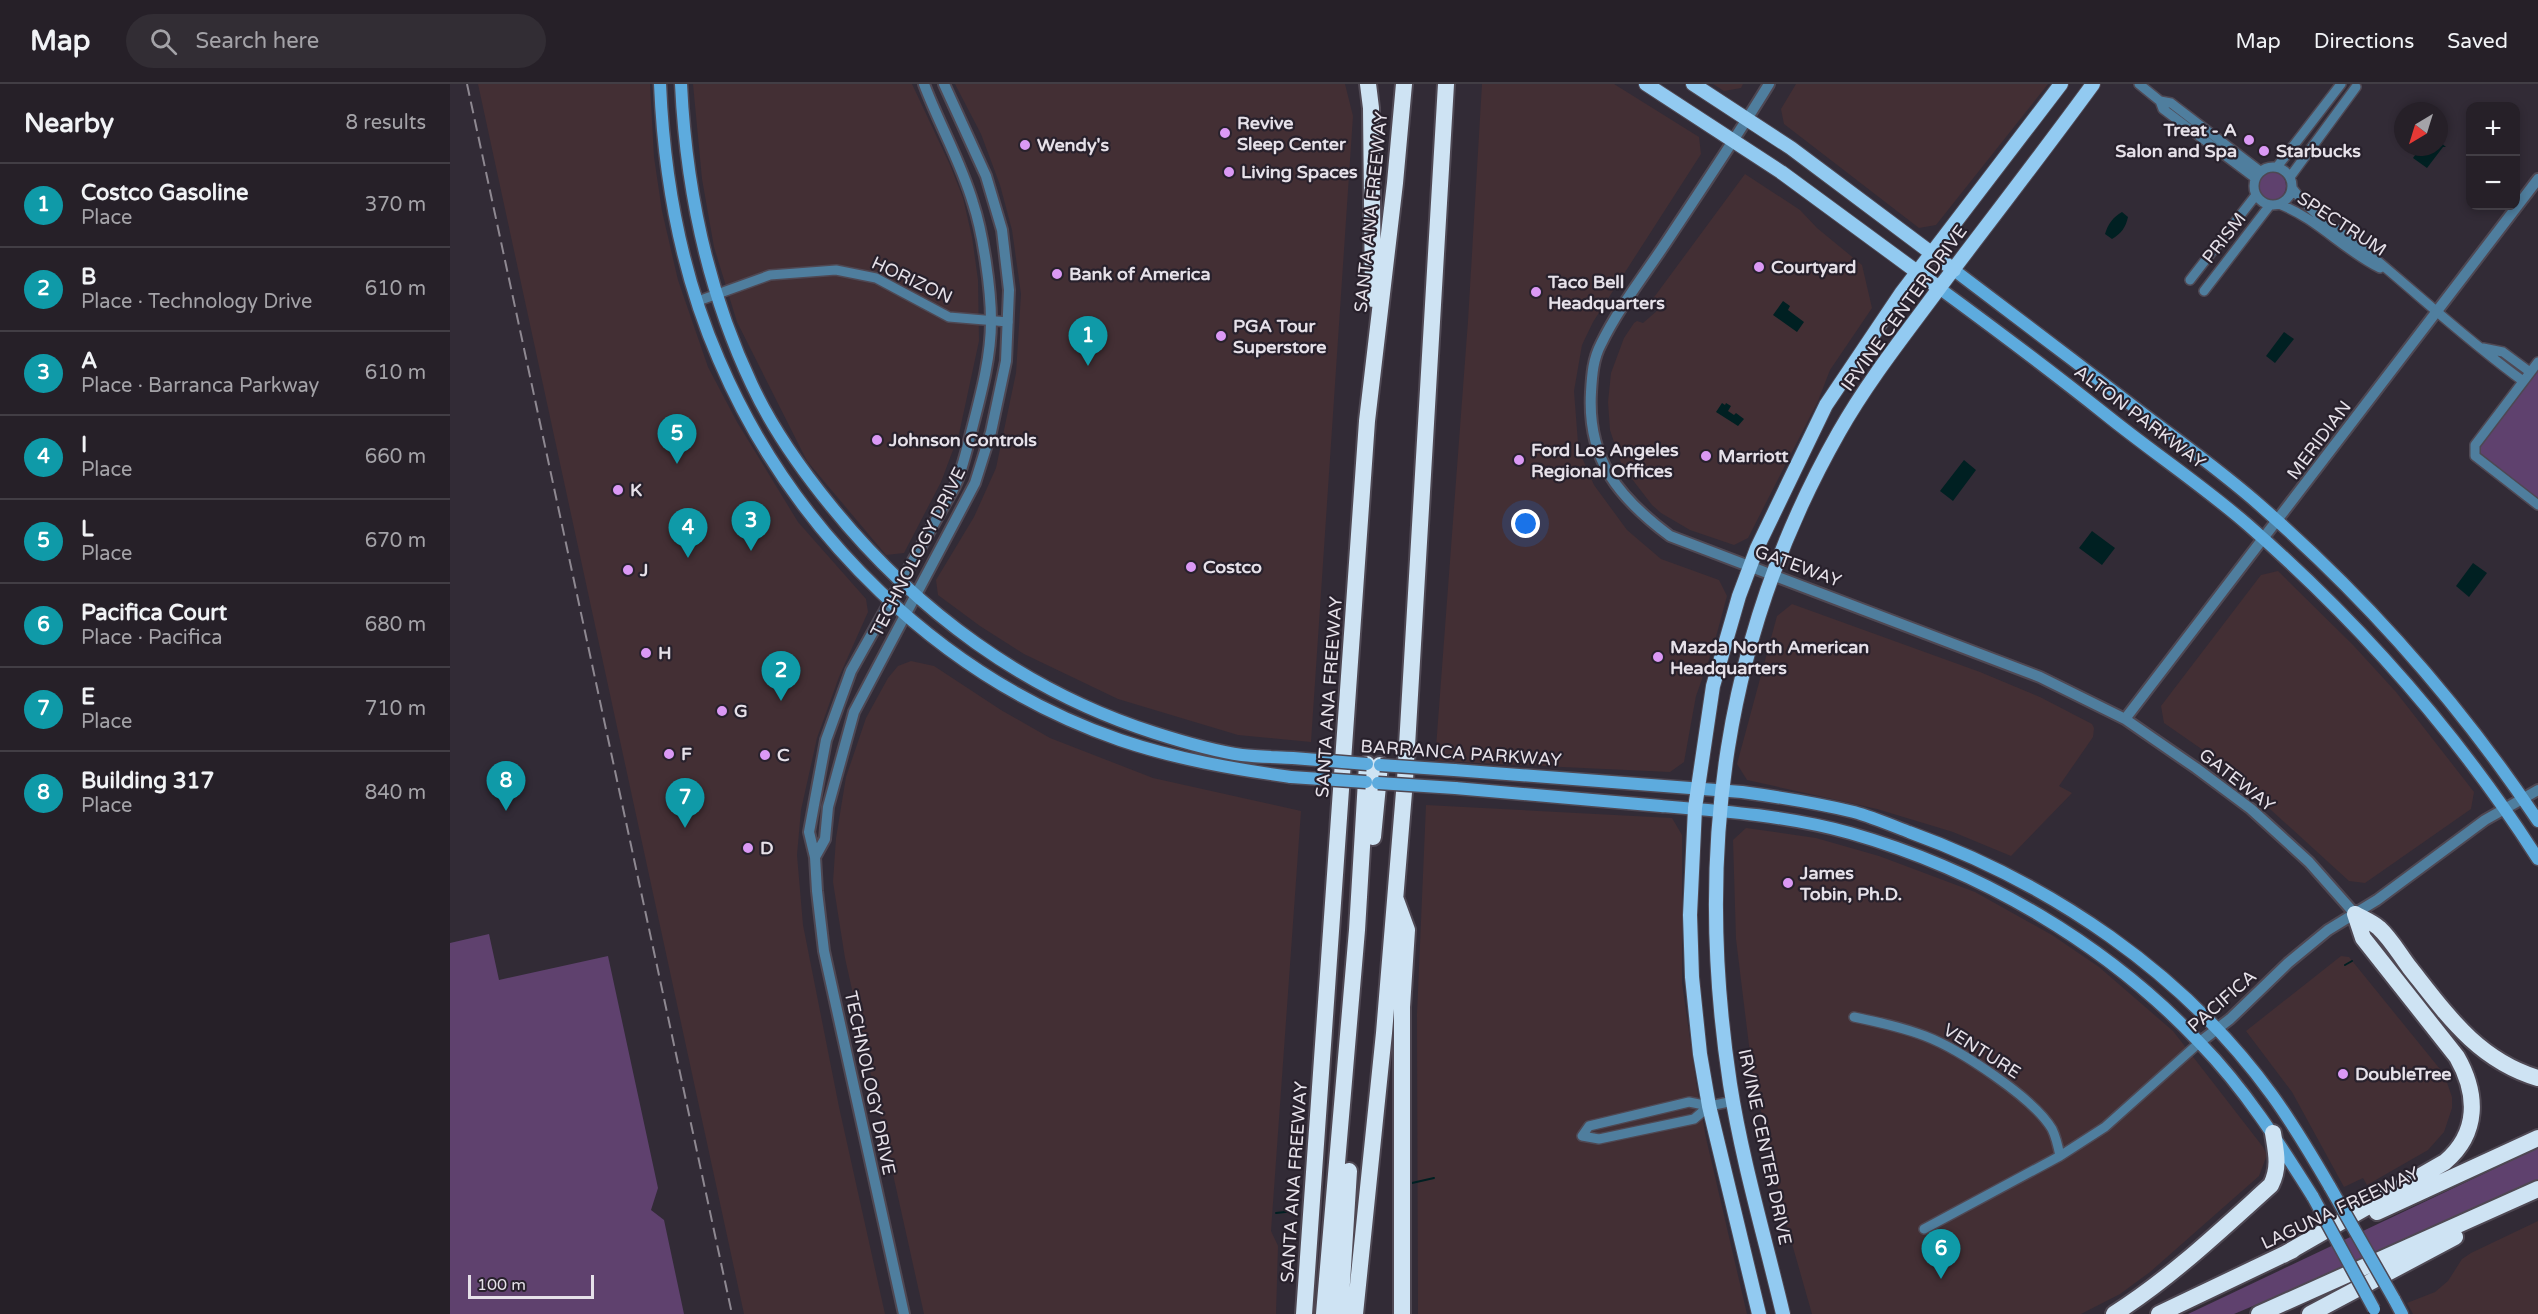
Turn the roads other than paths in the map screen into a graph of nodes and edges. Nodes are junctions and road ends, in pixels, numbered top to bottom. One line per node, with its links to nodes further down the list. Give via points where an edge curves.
1 (660, 84): 35 (main road, BARRANCA PARKWAY, via 666,162 678,232)
2 (681, 84): 34 (main road, BARRANCA PARKWAY, via 687,163 698,229)
3 (924, 84): 37 (street, TECHNOLOGY DRIVE, via 974,203)
4 (945, 84): 38 (street, TECHNOLOGY DRIVE, via 986,176 1002,231 1009,290)
5 (1368, 84): 43 (highway, via 1373,296)
6 (1399, 84): 23 (highway)
7 (1404, 84): 23 (highway, SANTA ANA FREEWAY)
8 (1446, 84): 66 (highway, via 1405,780)
9 (1646, 84): 18 (main road, ALTON PARKWAY)
10 (1693, 84): 17 (main road, ALTON PARKWAY)
11 (1769, 84): 17 (street, GATEWAY)
12 (2061, 84): 27 (main road, IRVINE CENTER DRIVE)
13 (2093, 84): 28 (main road, IRVINE CENTER DRIVE)
14 (2139, 84): 20 (street, via 2160,101 2171,103)
15 (2341, 84): 19 (street)
16 (2356, 87): 21 (street)
17 (1747, 118): 18 (street, GATEWAY); 27 (main road, ALTON PARKWAY)
18 (1733, 140): 30 (main road, ALTON PARKWAY); 47 (street, GATEWAY, via 1600,345 1592,371 1591,416 1596,443 1609,474 1644,517 1670,536)
19 (2277, 167): 20 (street); 21 (street)
20 (2258, 174): 25 (street, via 2253,184)
21 (2289, 177): 24 (street)
22 (2538, 179): 36 (street, MERIDIAN)
23 (1395, 187): 43 (highway, SANTA ANA FREEWAY)
24 (2292, 188): 26 (street, via 2288,198); 29 (street, SPECTRUM, via 2305,206)
25 (2256, 195): 26 (street, via 2263,202); 31 (street, PRISM)
26 (2275, 204): 29 (street, SPECTRUM, via 2300,212 2364,261); 33 (street, PRISM)
27 (1933, 254): 28 (main road, ALTON PARKWAY); 30 (main road, IRVINE CENTER DRIVE)
28 (1953, 270): 32 (main road, IRVINE CENTER DRIVE); 45 (main road, ALTON PARKWAY)
29 (2388, 272): 36 (street, SPECTRUM)
30 (1918, 273): 32 (main road, ALTON PARKWAY); 47 (main road, IRVINE CENTER DRIVE, via 1826,405)
31 (2190, 280)
32 (1939, 288): 46 (main road, ALTON PARKWAY, via 2169,461); 48 (main road, IRVINE CENTER DRIVE, via 1889,353 1839,433)
33 (2204, 291)
34 (717, 295): 35 (street, HORIZON); 37 (street, HORIZON, via 770,275 836,270 876,278 944,316); 49 (main road, BARRANCA PARKWAY, via 735,347 766,412 823,496)
35 (698, 301): 51 (main road, BARRANCA PARKWAY, via 718,359 773,461 828,536)
36 (2438, 312): 39 (street, SPECTRUM); 45 (street, MERIDIAN)
37 (991, 320): 38 (street, HORIZON); 49 (street, TECHNOLOGY DRIVE, via 981,394 962,470)
38 (1008, 322): 50 (street, TECHNOLOGY DRIVE, via 1006,361 975,483)
39 (2483, 348): 41 (street, SPECTRUM, via 2503,351); 42 (street, SPECTRUM)
40 (2538, 362): 41 (street)
41 (2530, 372): 42 (street)
42 (2523, 381): 44 (street, via 2475,445 2475,456)
43 (1367, 421): 83 (highway, SANTA ANA FREEWAY)
44 (2538, 505)
45 (2278, 521): 46 (street, MERIDIAN); 59 (main road, ALTON PARKWAY, via 2357,595 2410,653 2478,735)
46 (2264, 540): 53 (street, MERIDIAN); 61 (main road, ALTON PARKWAY, via 2341,612 2398,673)
47 (1750, 566): 48 (street, GATEWAY); 56 (main road, IRVINE CENTER DRIVE, via 1713,686)
48 (1772, 574): 53 (street, GATEWAY, via 2040,677); 58 (main road, IRVINE CENTER DRIVE, via 1741,680)
49 (901, 582): 50 (main road, BARRANCA PARKWAY); 51 (street, TECHNOLOGY DRIVE)
50 (916, 596): 52 (street, TECHNOLOGY DRIVE); 54 (main road, BARRANCA PARKWAY, bridge, via 951,626 1033,680 1123,722 1190,744 1242,754)
51 (891, 601): 52 (main road, BARRANCA PARKWAY); 64 (street, TECHNOLOGY DRIVE, via 851,671 826,740 809,832)
52 (905, 614): 55 (main road, BARRANCA PARKWAY, bridge, via 987,675 1067,718 1119,739 1189,760 1291,777); 64 (street, TECHNOLOGY DRIVE, via 854,712 828,807 825,839)
53 (2125, 719): 67 (street, GATEWAY, via 2251,809 2309,862)
54 (1373, 765): 55 (highway); 56 (main road, BARRANCA PARKWAY, bridge)
55 (1372, 782): 60 (main road, BARRANCA PARKWAY, bridge); 68 (highway)
56 (1697, 788): 58 (main road, BARRANCA PARKWAY); 60 (main road, IRVINE CENTER DRIVE)
57 (2538, 790): 59 (street, PACIFICA)
58 (1720, 791): 62 (main road, IRVINE CENTER DRIVE); 70 (main road, BARRANCA PARKWAY, via 1781,797 1855,813 2004,872 2071,910 2124,947)
59 (2524, 799): 61 (street, PACIFICA); 63 (main road, ALTON PARKWAY)
60 (1695, 808): 62 (main road, BARRANCA PARKWAY); 74 (main road, IRVINE CENTER DRIVE, via 1690,915 1692,977)
61 (2504, 810): 65 (main road, ALTON PARKWAY); 67 (street, PACIFICA)
62 (1719, 811): 71 (main road, BARRANCA PARKWAY, via 1849,833 1929,861 1997,892 2063,930 2115,967); 73 (main road, IRVINE CENTER DRIVE, via 1717,937 1724,1039)
63 (2538, 821)
64 (815, 857): 82 (street, TECHNOLOGY DRIVE, via 824,951)
65 (2538, 859)
66 (1394, 894): 86 (highway); 87 (highway, via 1407,930 1402,1007)
67 (2355, 914): 70 (street, PACIFICA, via 2328,930 2288,963); 72 (highway, via 2378,927 2476,1045 2518,1072); 80 (highway, via 2363,938 2465,1070 2472,1100 2470,1123 2458,1147 2445,1161)
68 (1360, 929): 84 (highway); 85 (highway)
69 (1854, 1017): 77 (street, VENTURE, via 1927,1036 1978,1067 2037,1110 2051,1128)
70 (2217, 1030): 71 (street, PACIFICA); 94 (main road, BARRANCA PARKWAY, bridge, via 2271,1094 2330,1186)
71 (2200, 1042): 75 (main road, BARRANCA PARKWAY); 77 (street, PACIFICA, via 2104,1127)
72 (2538, 1078)
73 (1734, 1101): 74 (street); 89 (main road, IRVINE CENTER DRIVE)
74 (1709, 1106): 74 (street, via 1689,1102 1589,1126 1582,1136 1599,1139 1694,1119); 88 (main road, IRVINE CENTER DRIVE)
75 (2273, 1133): 81 (main road, BARRANCA PARKWAY, bridge, via 2313,1197); 90 (highway, via 2278,1162 2271,1185 2177,1270)
76 (2538, 1138): 80 (highway, LAGUNA FREEWAY)
77 (2060, 1155): 79 (street, PACIFICA)
78 (2538, 1191): 92 (highway); 93 (highway)
79 (1924, 1229)
80 (2283, 1255): 91 (highway, LAGUNA FREEWAY)
81 (2375, 1312)
82 (904, 1314)
83 (1304, 1314)
84 (1324, 1314)
85 (1340, 1314)
86 (1355, 1314)
87 (1402, 1314)
88 (1759, 1314)
89 (1783, 1314)
90 (2114, 1314)
91 (2159, 1314)
92 (2259, 1314)
93 (2310, 1314)
94 (2402, 1314)

